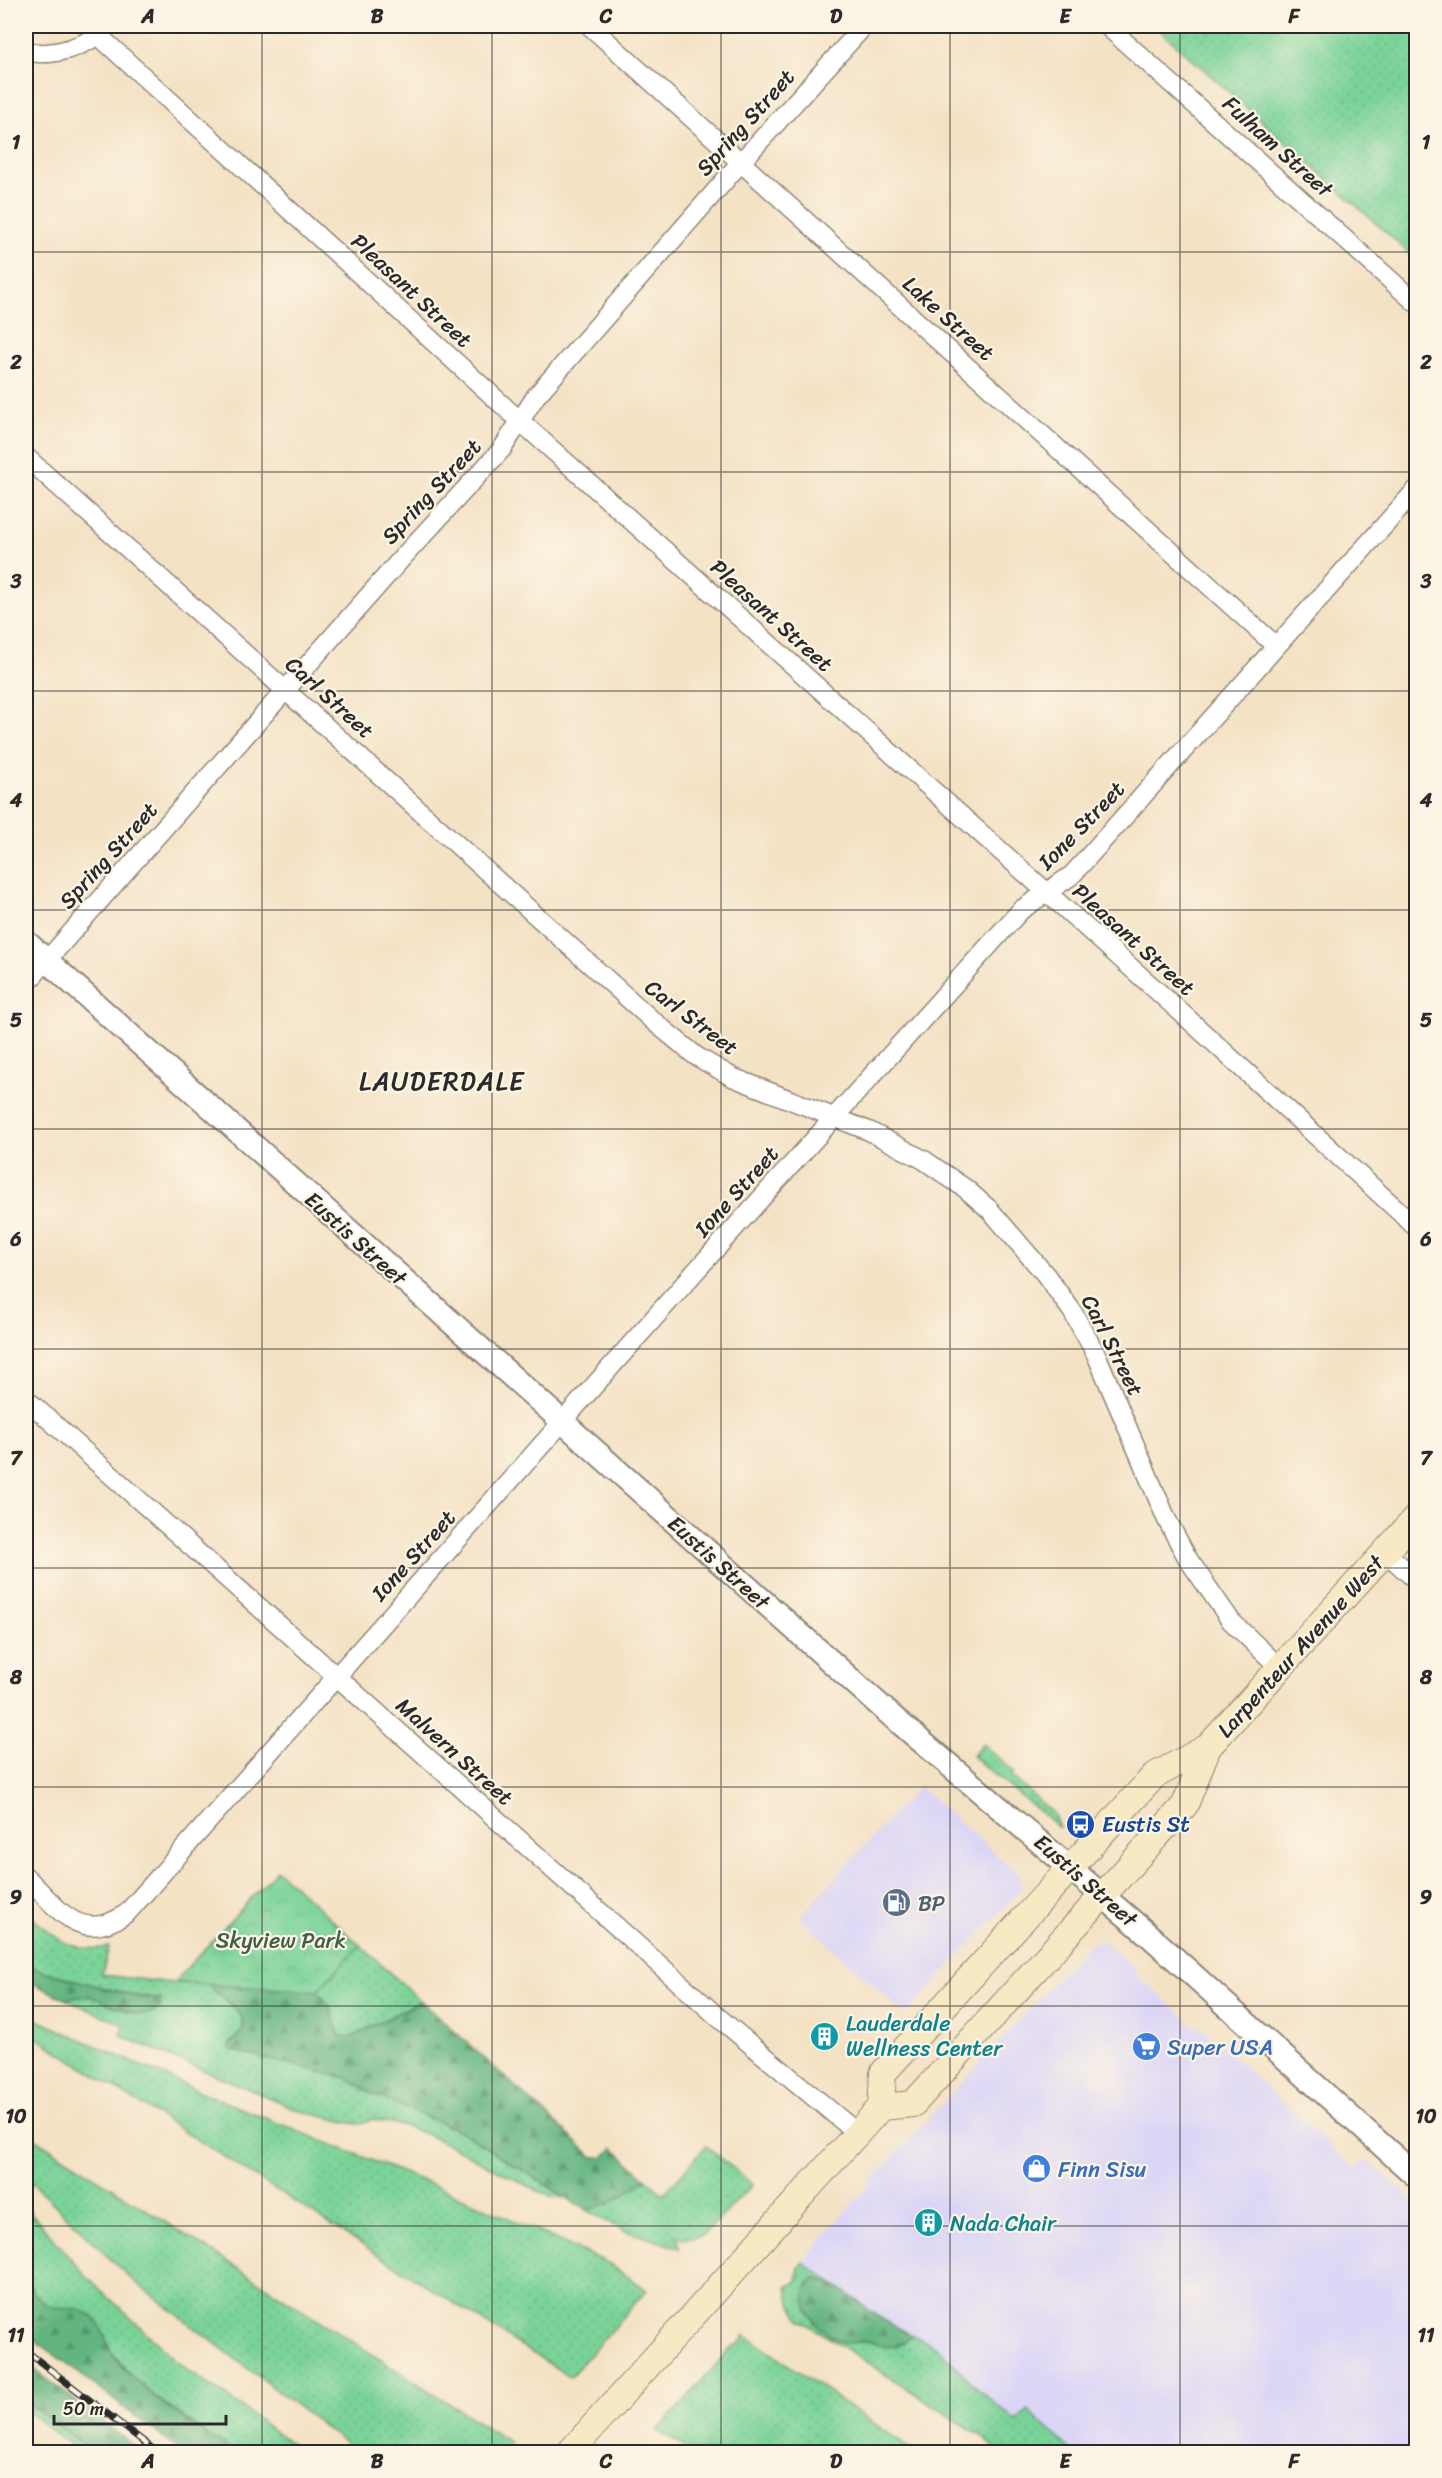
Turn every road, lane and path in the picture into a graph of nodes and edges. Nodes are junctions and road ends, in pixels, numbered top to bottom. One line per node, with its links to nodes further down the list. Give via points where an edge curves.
1 (590, 26): 6 (street, Lake Street)
2 (864, 26): 6 (street, Spring Street)
3 (1107, 26): 7 (street, Fulham Street)
4 (103, 31): 5 (street, via 83,44 63,50); 8 (street, Pleasant Street)
5 (26, 51)
6 (741, 162): 8 (street, Spring Street, via 536,396); 11 (street, Lake Street)
7 (1416, 303)
8 (520, 422): 12 (street, Spring Street, via 502,449); 13 (street, Pleasant Street)
9 (26, 458): 12 (street, Carl Street)
10 (1416, 490): 11 (street, Ione Street)
11 (1276, 646): 13 (street, Ione Street, via 1072,875)
12 (285, 689): 15 (street, Spring Street); 17 (street, Carl Street, via 696,1056 732,1077)
13 (1047, 894): 17 (street, Ione Street, via 1021,910); 18 (street, Pleasant Street)
14 (26, 942): 15 (street, Eustis Street)
15 (46, 961): 16 (street, Spring Street); 20 (street, Eustis Street)
16 (26, 984)
17 (834, 1119): 20 (street, Ione Street); 24 (street, Carl Street, via 906,1150 966,1189 990,1210 1039,1267 1072,1311 1096,1354 1167,1520 1188,1559 1231,1620)
18 (1416, 1227)
19 (26, 1399): 25 (street, Malvern Street)
20 (561, 1422): 25 (street, Ione Street); 27 (street, Eustis Street, via 894,1718)
21 (1416, 1518): 22 (main road, Larpenteur Avenue West)
22 (1385, 1552): 23 (street); 24 (main road, Larpenteur Avenue West)
23 (1416, 1580)
24 (1280, 1668): 26 (main road, Larpenteur Avenue West)
25 (336, 1677): 28 (street, Ione Street, via 127,1913 112,1923 96,1928 83,1926); 31 (street, Malvern Street, via 719,2018)
26 (1208, 1747): 27 (main road, Larpenteur Avenue West, via 1154,1776); 29 (main road, Larpenteur Avenue West, via 1185,1804)
27 (1071, 1867): 29 (street, Eustis Street); 30 (main road, Larpenteur Avenue West, via 883,2073)
28 (26, 1877)
29 (1103, 1895): 30 (main road, Larpenteur Avenue West, via 913,2104); 32 (street, Eustis Street)
30 (881, 2107): 31 (main road)
31 (857, 2133): 33 (main road)
32 (1416, 2176)
33 (570, 2452)

